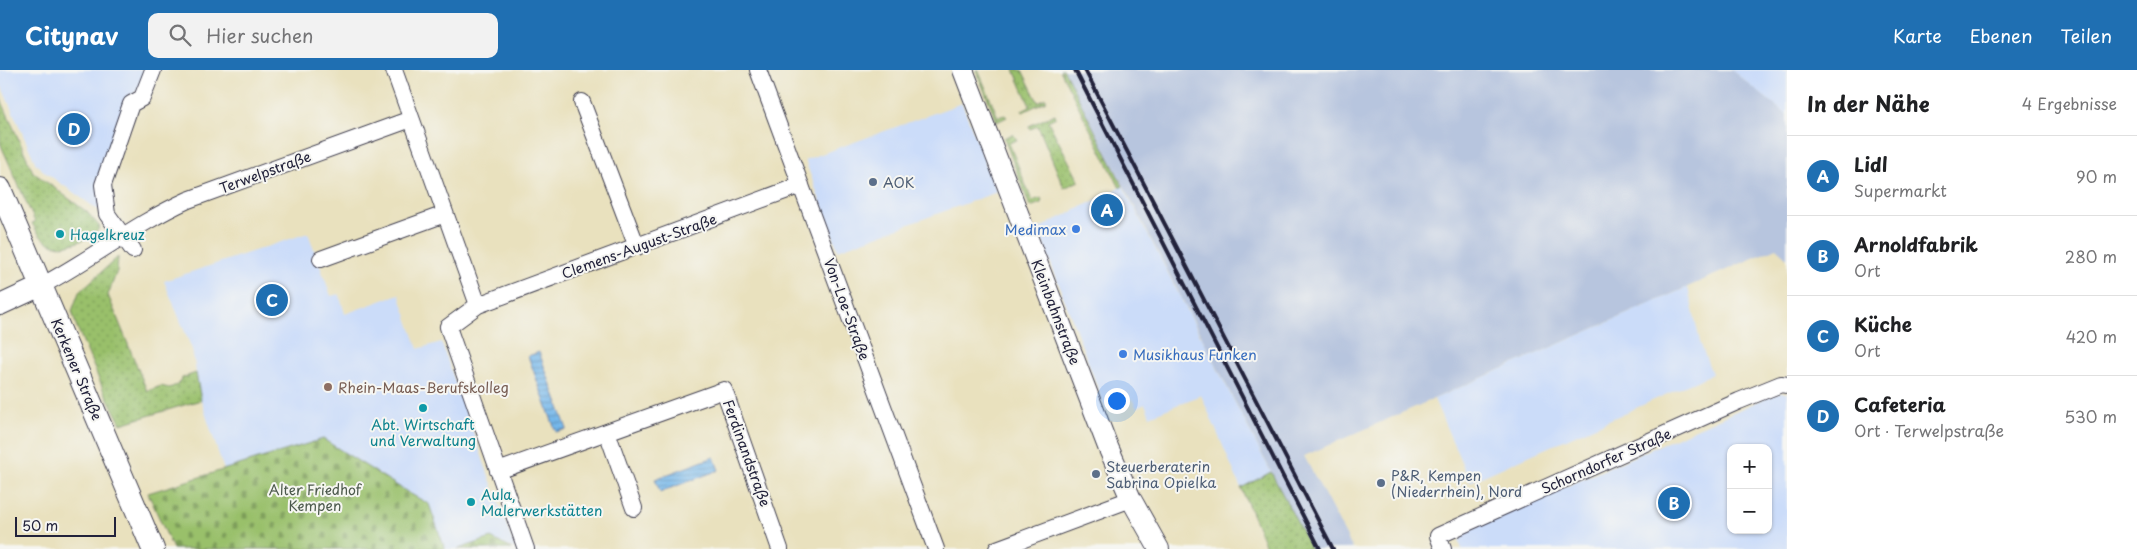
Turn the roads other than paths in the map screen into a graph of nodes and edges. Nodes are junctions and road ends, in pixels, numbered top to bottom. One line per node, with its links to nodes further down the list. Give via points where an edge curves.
1 (153, 70): 10 (street, via 142,98 131,104 103,185 106,214)
2 (394, 70): 6 (street)
3 (758, 70): 7 (street, Von-Loe-Straße)
4 (963, 70): 20 (street, Kleinbahnstraße, via 1092,409)
5 (582, 102): 11 (street)
6 (411, 119): 9 (street); 10 (street, Terwelpstraße, via 188,200)
7 (801, 185): 11 (street, Clemens-August-Straße); 25 (street, Von-Loe-Straße)
8 (0, 189): 14 (main road, Kerkener Straße)
9 (445, 214): 13 (street); 16 (street)
10 (123, 235): 12 (street); 14 (street, Terwelpstraße)
11 (637, 247): 16 (street, Clemens-August-Straße)
12 (133, 250)
13 (321, 259)
14 (42, 286): 15 (street); 22 (main road, Kerkener Straße)
15 (0, 304)
16 (478, 305): 19 (street, Clemens-August-Straße, via 448,327)
17 (1787, 385): 28 (street, Schorndorfer Straße, via 1781,384 1739,401 1438,536)
18 (607, 432): 19 (street, Ferdinandstraße); 21 (street); 24 (street, Ferdinandstraße, via 724,390)
19 (498, 471): 23 (street)
20 (1131, 499): 26 (street); 27 (street, Kleinbahnstraße)
21 (634, 508)
22 (153, 549)
23 (526, 549)
24 (780, 549)
25 (936, 549)
26 (996, 549)
27 (1159, 549)
28 (1443, 549)

